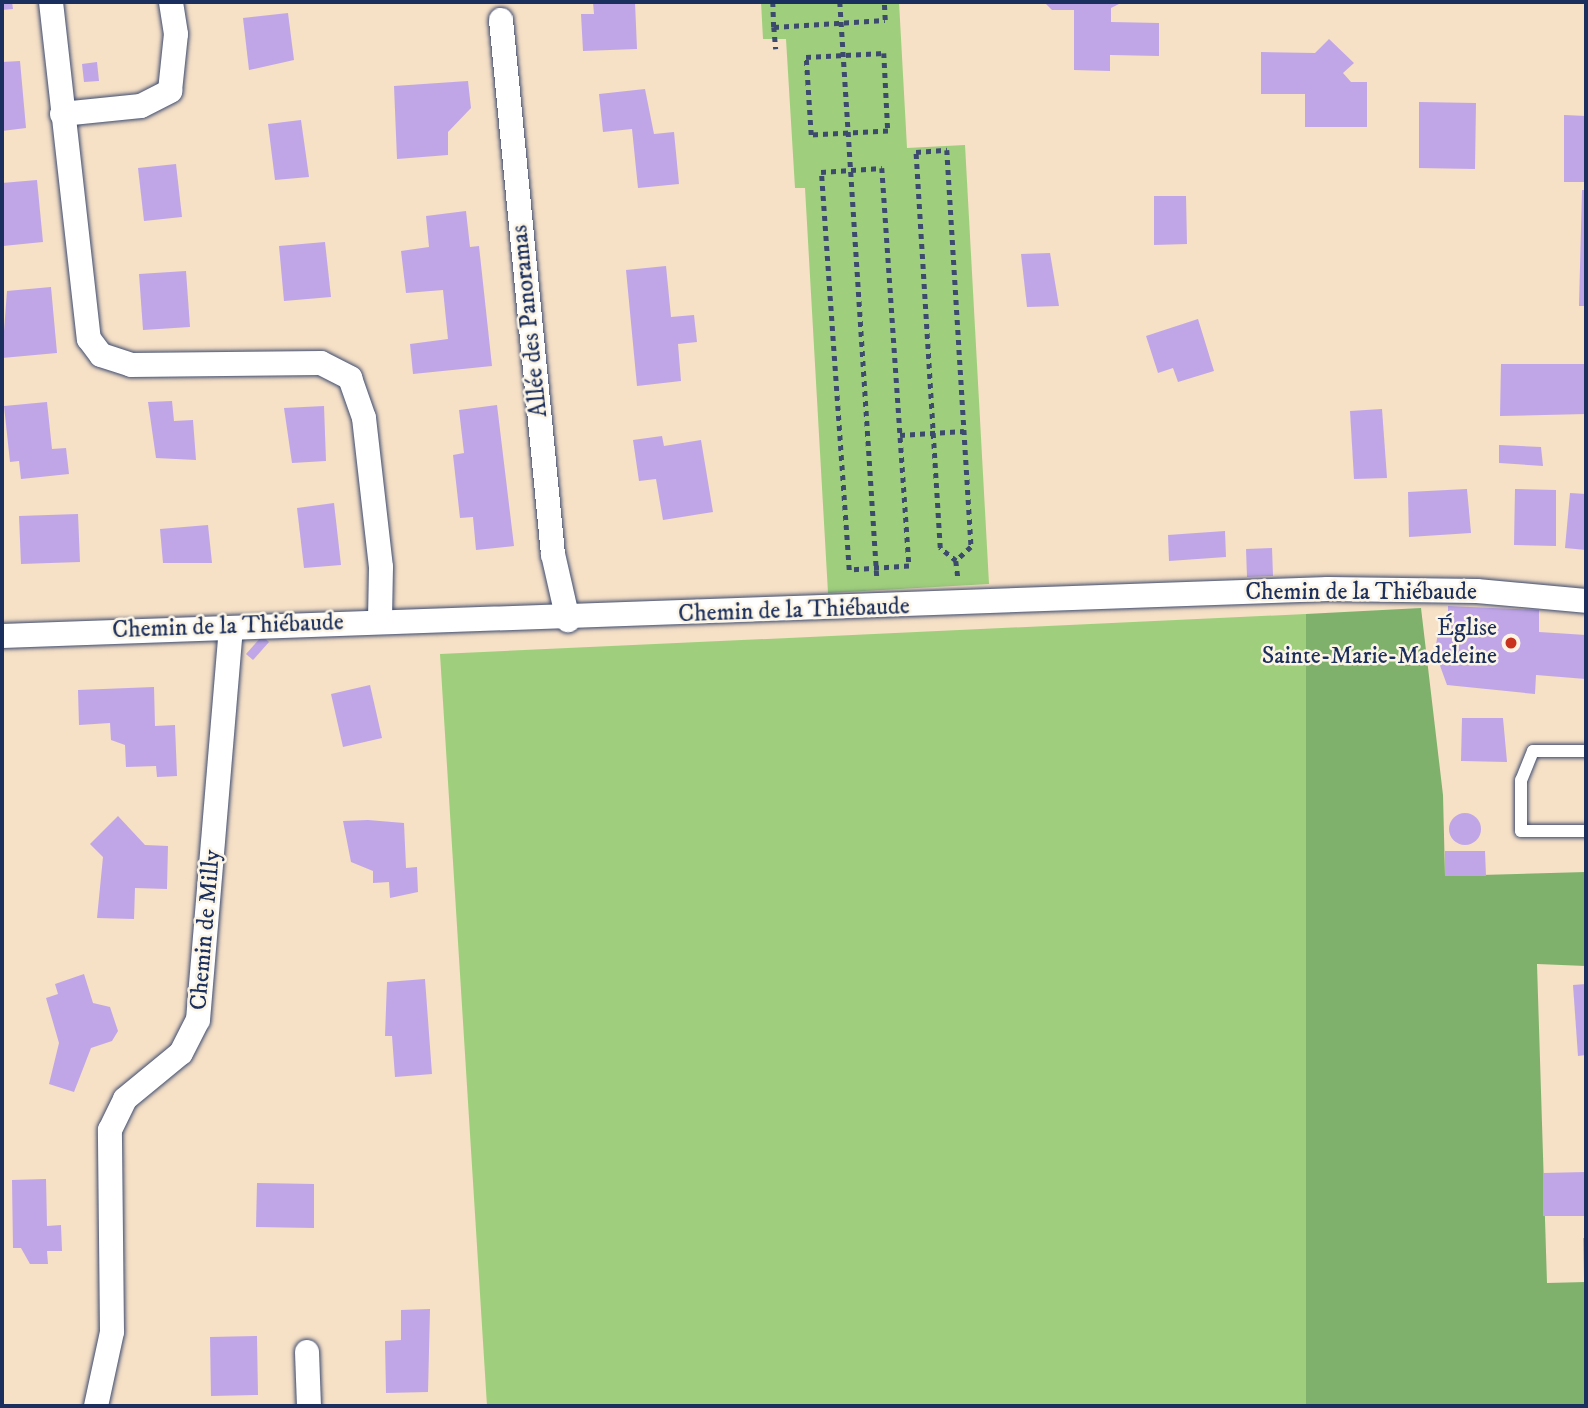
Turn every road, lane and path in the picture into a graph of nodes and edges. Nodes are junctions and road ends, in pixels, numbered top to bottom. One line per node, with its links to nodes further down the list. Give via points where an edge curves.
1 (51, 2): 11 (street)
2 (171, 2): 11 (street, via 176,34 170,91 141,106)
3 (773, 2): 8 (path)
4 (840, 2): 7 (path)
5 (884, 2): 7 (path, via 885,20)
6 (501, 20): 21 (street, Allée des Panoramas, via 553,554)
7 (841, 23): 8 (path); 10 (path)
8 (774, 27): 9 (path)
9 (776, 49)
10 (843, 55): 12 (path); 12 (path, via 806,57 811,135); 12 (path, via 884,53 888,131)
11 (62, 114): 20 (street, via 83,312 101,355 131,365 321,363 350,377 364,418 381,567)
12 (848, 133): 13 (path)
13 (850, 171): 16 (path, via 882,168); 17 (path); 17 (path, via 821,172 849,570)
14 (964, 431): 15 (path); 15 (path, via 971,547 956,561 940,548); 15 (path, via 947,150 916,152)
15 (933, 433): 16 (path)
16 (900, 435): 17 (path, via 909,566)
17 (876, 568): 19 (path)
18 (1586, 601): 19 (street, Chemin de la Thiébaude, via 1477,591 1328,589)
19 (879, 607): 21 (street, Chemin de la Thiébaude)
20 (380, 620): 21 (street, Chemin de la Thiébaude); 22 (street, Chemin de la Thiébaude)
21 (568, 620)
22 (231, 628): 23 (street, Chemin de la Thiébaude); 27 (street, Chemin de Milly, via 198,1020 181,1053 125,1099 110,1130 112,1332)
23 (2, 636)
24 (1586, 751): 25 (lane, via 1533,751 1521,780 1521,831)
25 (1586, 831)
26 (307, 1352): 28 (street)
27 (96, 1406)
28 (309, 1406)

